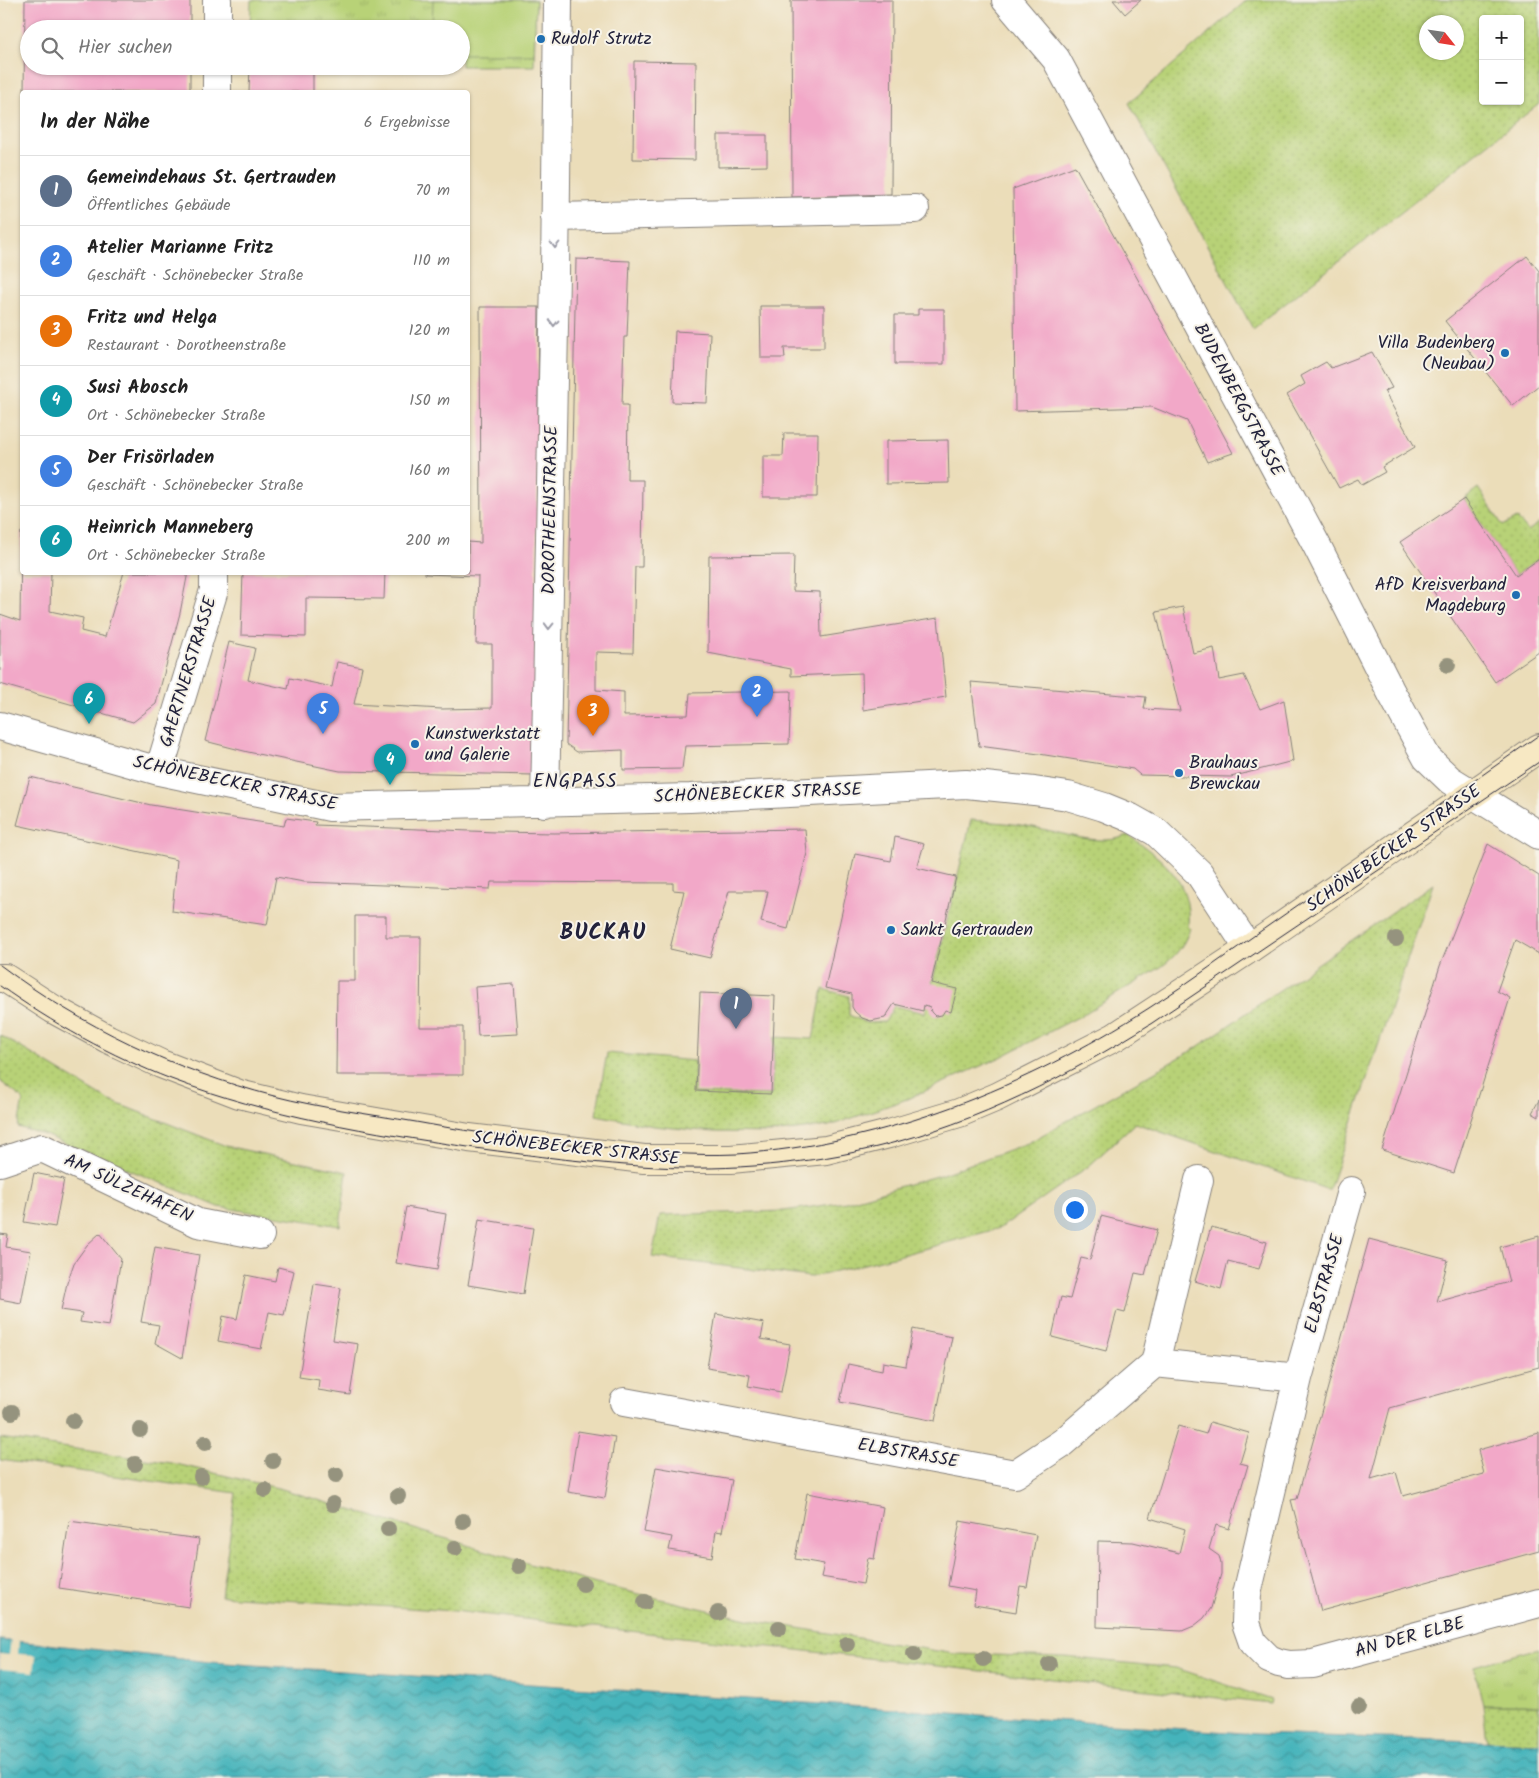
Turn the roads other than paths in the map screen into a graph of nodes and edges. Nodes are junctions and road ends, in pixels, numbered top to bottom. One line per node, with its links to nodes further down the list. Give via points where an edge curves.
1 (217, 0): 4 (street)
2 (558, 0): 8 (street, DOROTHEENSTRASSE)
3 (1006, 0): 13 (street, BUDENBERGSTRASSE, via 1056,59 1424,753 1450,780)
4 (217, 20)
5 (217, 75): 6 (street)
6 (217, 90)
7 (915, 210): 8 (street)
8 (555, 216): 14 (street, DOROTHEENSTRASSE, one-way to 14)
9 (214, 575): 12 (street, GAERTNERSTRASSE, via 214,590)
10 (0, 726): 12 (street, SCHÖNEBECKER STRASSE)
11 (1539, 748): 13 (main road, SCHÖNEBECKER STRASSE)
12 (159, 771): 14 (street, SCHÖNEBECKER STRASSE, via 330,807)
13 (1473, 794): 15 (street, BUDENBERGSTRASSE); 16 (main road, SCHÖNEBECKER STRASSE)
14 (545, 803): 16 (street, SCHÖNEBECKER STRASSE, via 966,784 1068,796 1131,818 1156,832 1199,873)
15 (1539, 835)
16 (1249, 949): 17 (main road, SCHÖNEBECKER STRASSE, via 1115,1037 958,1113 826,1150 730,1159 644,1159 508,1144 301,1110 239,1094 161,1064 54,1009)
17 (2, 974)
18 (0, 1162): 21 (street, AM SÜLZEHAFEN, via 42,1148 198,1223)
19 (1199, 1180): 22 (street)
20 (1351, 1191): 23 (street, ELBSTRASSE)
21 (260, 1235)
22 (1155, 1363): 23 (street); 24 (street, ELBSTRASSE, via 1062,1443 1015,1474)
23 (1298, 1378): 26 (street, ELBSTRASSE, via 1247,1594 1246,1623 1253,1643)
24 (624, 1402)
25 (1539, 1604): 26 (street, AN DER ELBE, via 1312,1664)
26 (1279, 1663)

